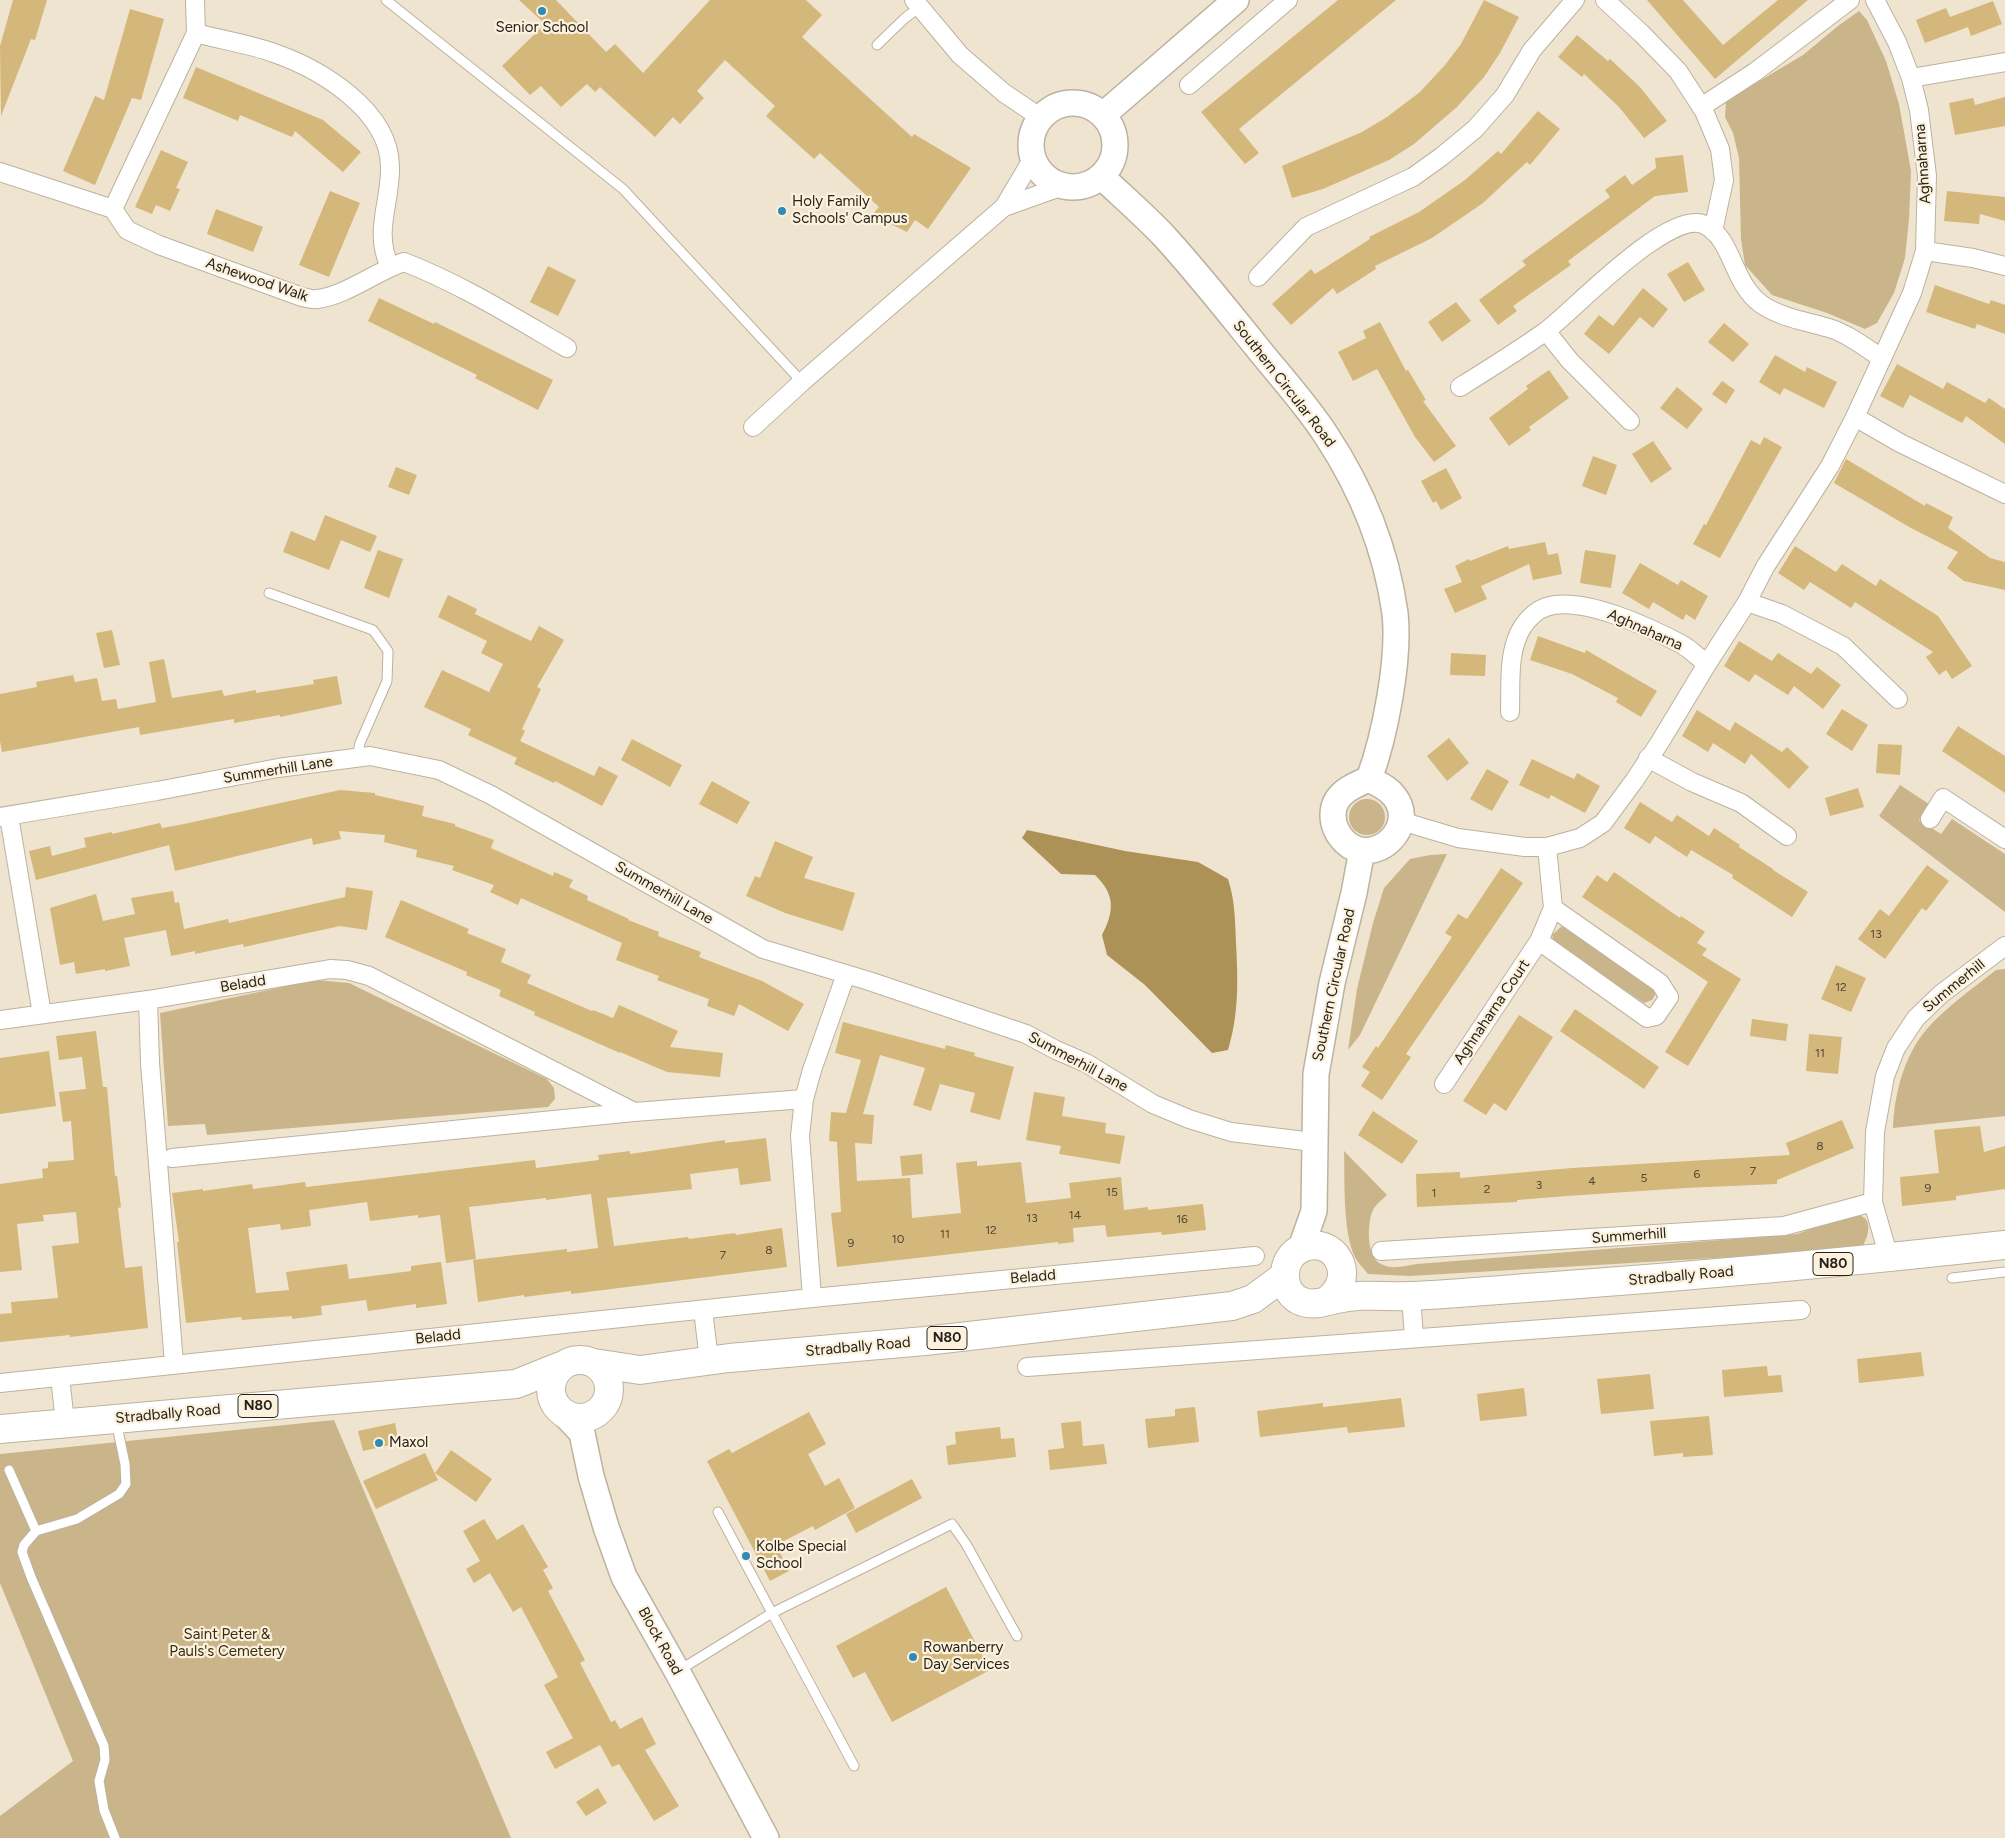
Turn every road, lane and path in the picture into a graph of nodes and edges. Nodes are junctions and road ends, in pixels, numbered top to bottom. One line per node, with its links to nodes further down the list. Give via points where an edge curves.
1 (196, 0): 10 (street)
2 (386, 0): 32 (lane, via 623,189)
3 (1236, 0): 16 (main road)
4 (1288, 0): 14 (street)
5 (1575, 0): 28 (street, via 1532,50 1505,95 1475,129 1413,176 1306,227)
6 (1605, 0): 15 (street, via 1678,72)
7 (1850, 0): 15 (street)
8 (1875, 0): 13 (street, Aghnaharna)
9 (917, 3): 11 (lane); 17 (street, via 960,55 1004,93)
10 (196, 33): 23 (street); 27 (street, via 273,53 311,68 359,104 380,128 390,164 389,194 381,236)
11 (877, 45)
12 (2005, 62): 13 (street)
13 (1911, 78): 25 (street, Aghnaharna, via 1919,110 1927,176)
14 (1189, 85)
15 (1702, 109): 24 (street, via 1720,149 1724,180)
16 (1103, 115): 17 (main road, via 1078,103 1058,106); 20 (main road, via 1111,126 1115,153)
17 (1041, 118): 18 (main road, via 1031,144)
18 (1033, 158): 21 (main road, via 1050,180); 22 (street)
19 (0, 172): 23 (street)
20 (1102, 176): 21 (main road, via 1076,187); 45 (main road, Southern Circular Road, via 1164,236 1236,322 1326,434 1358,490 1385,565 1395,614 1390,695 1377,758)
21 (1063, 186): 22 (street)
22 (1004, 207): 32 (street)
23 (113, 209): 27 (street, Ashewood Walk, via 127,230 159,245 316,300)
24 (1713, 231): 29 (street, via 1695,223 1643,247); 31 (street, via 1725,244 1742,284 1762,305 1801,321 1830,328)
25 (1925, 251): 26 (street); 31 (street, Aghnaharna, via 1912,293)
26 (2005, 266)
27 (390, 267): 30 (street, Ashewood Walk, via 404,262 420,268)
28 (1258, 277)
29 (1546, 330): 33 (street); 35 (street, via 1570,361)
30 (567, 348)
31 (1881, 358): 34 (street, Aghnaharna)
32 (802, 382): 36 (street)
33 (1460, 387)
34 (1855, 417): 37 (street, via 1900,443); 39 (street, Aghnaharna, via 1830,466 1765,567)
35 (1630, 421)
36 (753, 427)
37 (2005, 494)
38 (269, 594): 43 (lane, via 373,630 388,650 388,681 360,743)
39 (1747, 602): 40 (street, Aghnaharna); 41 (street, via 1782,614 1843,646)
40 (1707, 664): 42 (street, Aghnaharna, via 1684,646 1627,620 1578,606 1544,607 1523,626 1513,648); 44 (street, Aghnaharna)
41 (1898, 699)
42 (1510, 712)
43 (358, 758): 46 (street, Summerhill Lane, via 278,768 157,792); 56 (street, Summerhill Lane, via 370,756 439,770 491,795 763,949)
44 (1648, 758): 49 (street, via 1741,803); 51 (street, Aghnaharna, via 1603,823 1580,838)
45 (1369, 779): 48 (main road, via 1394,796 1400,808); 52 (main road, via 1347,789 1333,812 1334,825 1340,837 1349,846)
46 (4, 816): 58 (street)
47 (1930, 819): 50 (street, via 1943,798)
48 (1401, 821): 51 (street, Aghnaharna, via 1458,838); 52 (main road, via 1388,844 1375,850)
49 (1787, 836)
50 (2005, 838)
51 (1547, 847): 53 (street, Aghnaharna Court)
52 (1362, 850): 63 (main road, Southern Circular Road, via 1332,983 1316,1074)
53 (1553, 908): 54 (street, Aghnaharna Court); 54 (street, via 1660,983 1669,997 1656,1016 1647,1018)
54 (1539, 941): 60 (street, Aghnaharna Court)
55 (2005, 947): 65 (street, Summerhill, via 1940,994 1916,1018 1896,1048 1885,1076 1875,1132)
56 (846, 974): 61 (street); 63 (street, Summerhill Lane, via 1026,1034 1086,1063 1153,1104 1189,1119 1230,1132)
57 (148, 1000): 58 (street, Beladd); 62 (street, Beladd, via 330,969 348,970 369,976); 85 (street)
58 (42, 1014): 59 (street, Beladd)
59 (0, 1020)
60 (1444, 1084)
61 (804, 1099): 62 (street); 78 (street, via 800,1136)
62 (634, 1112): 64 (street)
63 (1313, 1142): 66 (main road, Southern Circular Road)
64 (172, 1158)
65 (1873, 1202): 69 (street, Summerhill, via 1784,1226); 72 (street, Summerhill)
66 (1314, 1211): 68 (main road, Southern Circular Road); 70 (main road, Southern Circular Road)
67 (2005, 1245): 72 (main road, Stradbally Road / N80)
68 (1301, 1248): 70 (main road, via 1312,1245); 74 (main road, N80, via 1292,1255)
69 (1382, 1252)
70 (1333, 1253): 76 (main road, via 1343,1273)
71 (1255, 1256): 78 (street, Beladd)
72 (1890, 1258): 77 (main road, Stradbally Road / N80)
73 (2005, 1272): 75 (lane)
74 (1284, 1276): 76 (main road, via 1294,1296); 79 (main road, Stradbally Road / N80)
75 (1952, 1278)
76 (1332, 1296): 77 (main road, Stradbally Road / N80); 79 (main road, Stradbally Road / N80)
77 (1410, 1296): 82 (street)
78 (812, 1298): 80 (street, Beladd)
79 (1253, 1299): 83 (main road, Stradbally Road / N80, via 1232,1306 925,1341)
80 (703, 1310): 83 (street); 85 (street, Beladd)
81 (1801, 1310): 82 (street)
82 (1414, 1338): 87 (street)
83 (709, 1360): 88 (main road, Stradbally Road / N80)
84 (594, 1363): 86 (main road, N80, via 571,1361); 88 (main road, Stradbally Road / N80); 92 (main road, via 603,1370 610,1392)
85 (174, 1364): 89 (street, Beladd)
86 (561, 1366): 91 (main road, Stradbally Road / N80); 92 (main road, via 550,1386)
87 (1027, 1367)
88 (640, 1370): 92 (main road)
89 (60, 1378): 90 (street, Beladd); 94 (street)
90 (0, 1383)
91 (516, 1384): 92 (main road, Stradbally Road / N80); 93 (main road, Stradbally Road / N80)
92 (579, 1414): 101 (main road, Block Road, via 591,1476 624,1577)
93 (116, 1418): 94 (main road, Stradbally Road / N80); 98 (lane, via 126,1484 119,1494 77,1519)
94 (65, 1422): 95 (main road, Stradbally Road / N80)
95 (0, 1429)
96 (9, 1470): 98 (lane)
97 (718, 1512): 99 (lane)
98 (36, 1531): 103 (lane, via 22,1552 104,1746 99,1781 104,1810)
99 (772, 1613): 100 (lane, via 952,1524); 101 (lane); 102 (lane)
100 (1017, 1636)
101 (677, 1671): 104 (main road, Block Road)
102 (854, 1766)
103 (115, 1838)
104 (766, 1838)

